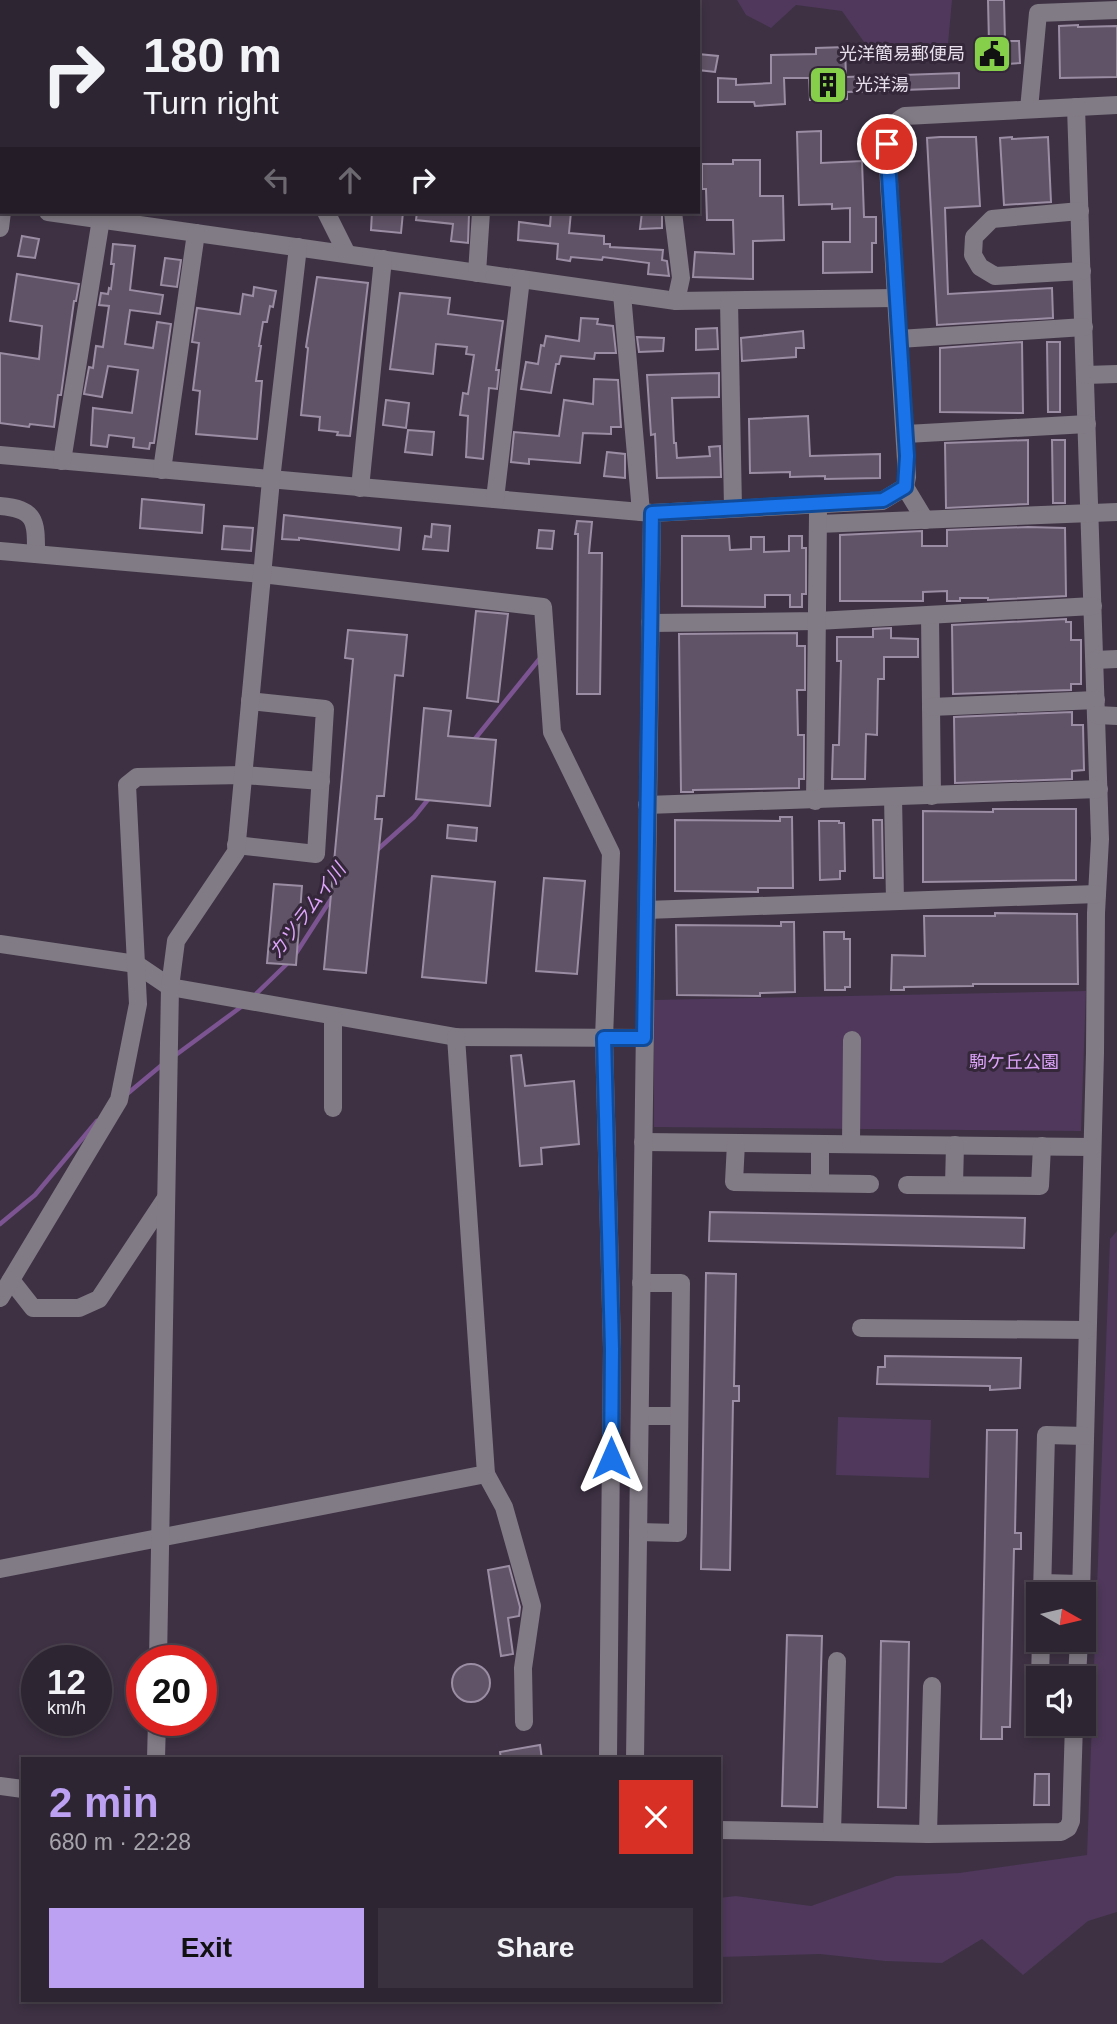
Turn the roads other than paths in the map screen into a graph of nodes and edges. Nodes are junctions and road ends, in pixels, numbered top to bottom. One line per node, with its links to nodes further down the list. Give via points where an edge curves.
1 (1117, 10): 4 (street, via 1038,13)
2 (1117, 105): 3 (street)
3 (1076, 107): 4 (street); 5 (street)
4 (1029, 109): 20 (street, via 914,115 896,121 887,144)
5 (1080, 211): 16 (street); 16 (street, via 992,219 974,237 972,255 995,276)
6 (63, 214): 11 (street)
7 (328, 214): 14 (street)
8 (481, 214): 17 (street)
9 (673, 214): 21 (street, via 681,278)
10 (128, 217): 11 (street); 12 (street)
11 (101, 219): 30 (street)
12 (196, 233): 13 (street); 31 (street)
13 (298, 247): 14 (street); 32 (street)
14 (347, 254): 15 (street)
15 (383, 259): 17 (street); 34 (street)
16 (1082, 271): 23 (street)
17 (477, 272): 18 (street)
18 (521, 279): 19 (street); 35 (street)
19 (622, 295): 21 (street); 39 (street)
20 (897, 298): 22 (street); 24 (street)
21 (676, 301): 22 (street)
22 (729, 301): 38 (street)
23 (1084, 327): 24 (street); 26 (street)
24 (899, 339): 28 (street)
25 (1117, 374): 26 (street)
26 (1085, 375): 27 (street)
27 (1087, 424): 28 (street); 41 (street)
28 (906, 434): 33 (street)
29 (0, 455): 30 (street)
30 (62, 461): 31 (street)
31 (162, 470): 32 (street)
32 (271, 480): 34 (street); 46 (street)
33 (905, 487): 36 (street, via 883,500); 42 (street)
34 (360, 488): 35 (street)
35 (495, 499): 39 (street)
36 (818, 504): 38 (street); 43 (street)
37 (0, 506): 45 (street, via 27,512 35,522)
38 (733, 509): 39 (street)
39 (646, 512): 50 (street)
40 (1117, 512): 41 (street)
41 (1090, 514): 42 (street); 47 (street)
42 (925, 520): 43 (street)
43 (818, 524): 49 (street)
44 (0, 551): 45 (street)
45 (36, 554): 46 (street)
46 (262, 574): 53 (street); 73 (street, via 542,607 552,732 611,853)
47 (1093, 606): 48 (street); 52 (street)
48 (930, 615): 49 (street); 54 (street)
49 (817, 621): 50 (street); 62 (street)
50 (650, 623): 63 (street)
51 (1117, 659): 52 (street)
52 (1095, 660): 55 (street)
53 (250, 701): 57 (street); 58 (street, via 325,709)
54 (931, 707): 55 (street); 60 (street)
55 (1097, 708): 56 (street); 59 (street)
56 (1117, 716)
57 (243, 775): 58 (street); 64 (street); 69 (street, via 137,777 127,785)
58 (321, 781): 64 (street, via 317,854)
59 (1099, 789): 60 (street); 65 (street)
60 (932, 796): 61 (street)
61 (893, 797): 62 (street); 66 (street)
62 (815, 801): 63 (street)
63 (647, 805): 67 (street)
64 (236, 845): 70 (street, via 236,852 176,941)
65 (1097, 894): 66 (street); 83 (street)
66 (895, 901): 67 (street)
67 (646, 910): 74 (street)
68 (0, 944): 69 (street)
69 (136, 964): 70 (street); 89 (street, via 138,1004 119,1100)
70 (170, 987): 71 (street); 88 (street)
71 (333, 1016): 72 (street); 76 (street)
72 (456, 1037): 73 (street); 97 (street)
73 (604, 1038): 74 (street); 110 (street, via 612,1349)
74 (644, 1038): 77 (street)
75 (852, 1040): 80 (street)
76 (333, 1108)
77 (643, 1142): 78 (street); 90 (street)
78 (736, 1143): 79 (street); 84 (street, via 734,1182)
79 (820, 1144): 80 (street); 84 (street)
80 (850, 1144): 81 (street)
81 (955, 1145): 82 (street); 87 (street)
82 (1042, 1146): 83 (street); 87 (street, via 1040,1186)
83 (1092, 1147): 93 (street)
84 (820, 1183): 85 (street)
85 (870, 1184)
86 (907, 1185): 87 (street)
87 (954, 1185)
88 (166, 1198): 89 (street, via 99,1299 79,1308 33,1308); 99 (street)
89 (11, 1280): 91 (street)
90 (641, 1283): 94 (street); 95 (street, via 681,1283)
91 (0, 1298)
92 (861, 1328): 93 (street)
93 (1087, 1330): 96 (street)
94 (641, 1416): 95 (street); 98 (street)
95 (679, 1416): 98 (street, via 678,1533)
96 (1085, 1436): 101 (street, via 1046,1435); 102 (street)
97 (486, 1474): 99 (street); 106 (street, via 504,1507 531,1606 523,1668)
98 (638, 1532): 111 (street)
99 (161, 1536): 100 (street); 103 (street)
100 (0, 1569)
101 (1042, 1582)
102 (1081, 1582)
103 (158, 1645)
104 (837, 1661): 115 (street)
105 (932, 1686): 116 (street)
106 (524, 1722)
107 (157, 1736): 109 (street)
108 (1073, 1736): 116 (street, via 1068,1828 1055,1833)
109 (156, 1757)
110 (608, 1757)
111 (635, 1757)
112 (0, 1786): 113 (street)
113 (21, 1788)
114 (721, 1830): 115 (street)
115 (832, 1832): 116 (street)
116 (928, 1834)

